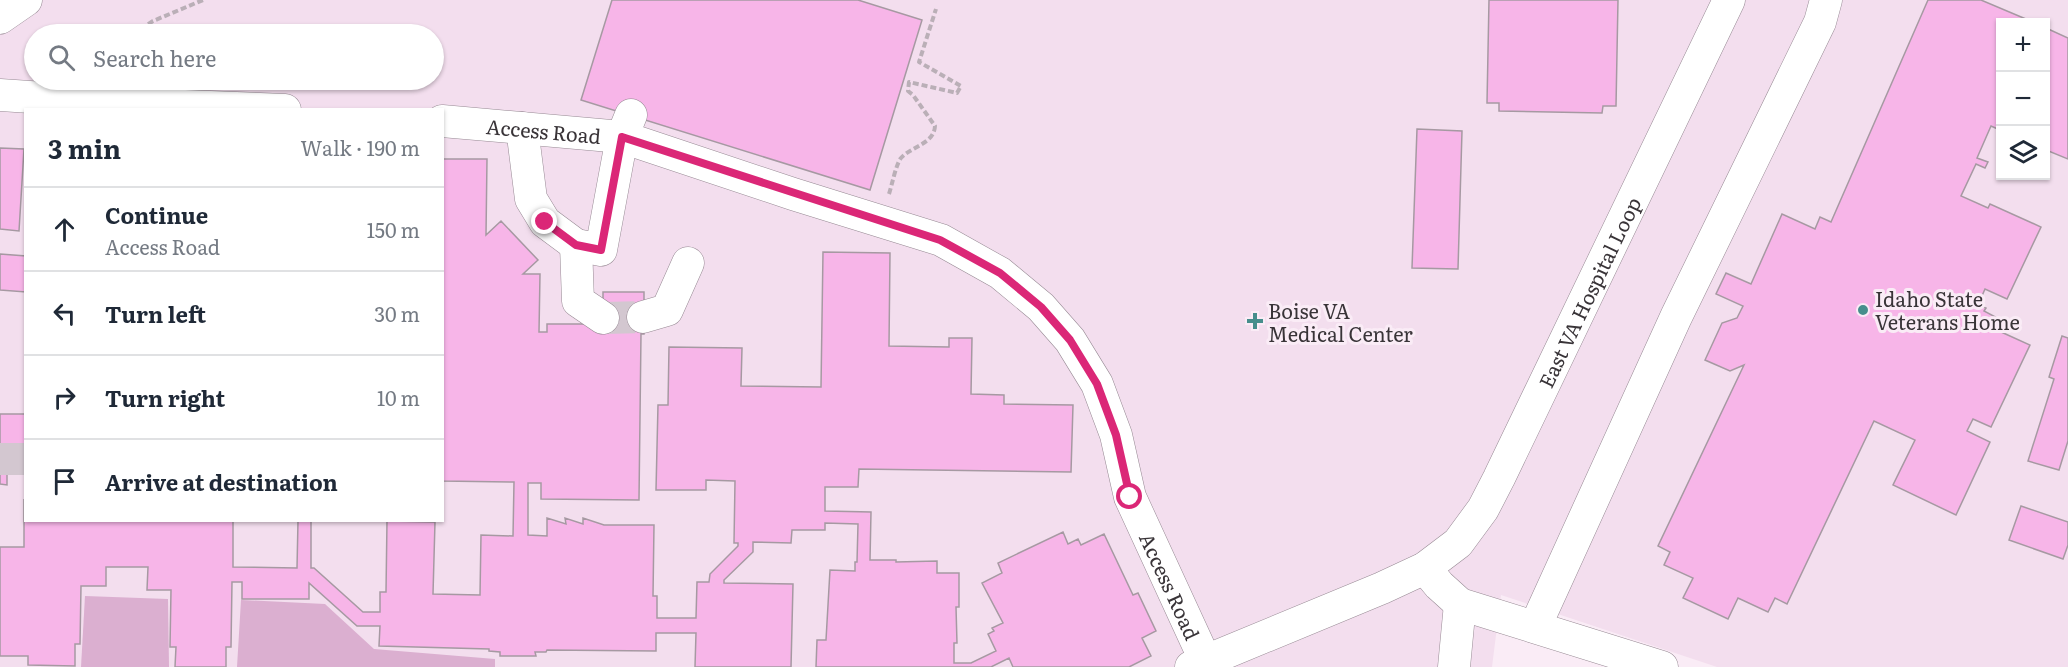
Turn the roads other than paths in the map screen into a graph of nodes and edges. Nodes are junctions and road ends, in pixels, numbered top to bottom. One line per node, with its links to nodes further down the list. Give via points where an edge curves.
1 (26, 0): 4 (street)
2 (1729, 0): 15 (street, East VA Hospital Loop, via 1483,509 1458,543)
3 (1826, 0): 17 (street, via 1820,22 1676,317)
4 (0, 18)
5 (0, 95): 6 (street)
6 (134, 107): 7 (street)
7 (184, 108)
8 (444, 121): 10 (street, Access Road)
9 (626, 126): 10 (street, Access Road); 11 (street, via 601,250); 18 (street, Access Road, via 782,190 940,240 1000,273 1041,307 1070,340 1097,384 1116,435 1130,497)
10 (522, 128): 11 (street, via 531,199 545,222)
11 (576, 245): 14 (street, via 578,301)
12 (688, 263): 13 (street, via 667,310)
13 (643, 317)
14 (603, 318)
15 (1425, 568): 16 (street); 18 (street, East VA Hospital Loop)
16 (1460, 604): 17 (street); 19 (street)
17 (1535, 627): 20 (street)
18 (1198, 664)
19 (1454, 667)
20 (1662, 667)

